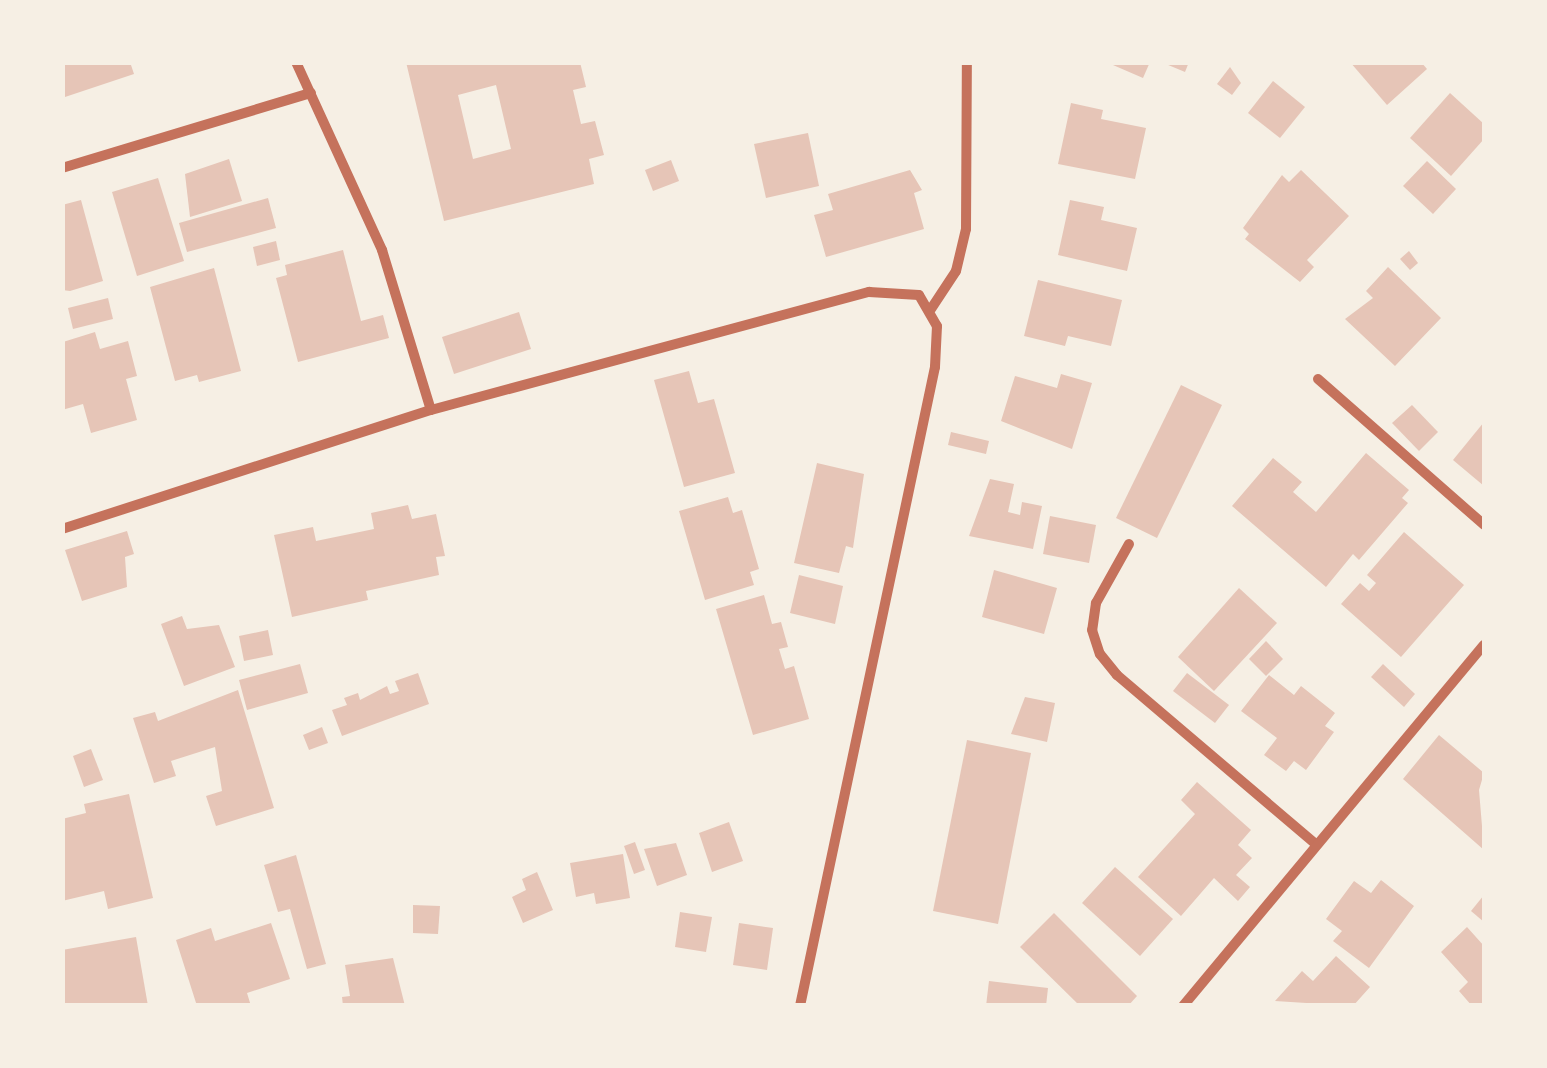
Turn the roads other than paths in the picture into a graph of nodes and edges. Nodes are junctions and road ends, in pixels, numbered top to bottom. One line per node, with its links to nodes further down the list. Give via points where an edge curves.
1 (296, 62): 3 (street)
2 (967, 62): 5 (street, via 966,230 956,271)
3 (311, 94): 4 (street); 7 (street, via 382,250)
4 (62, 168)
5 (931, 309): 7 (street, via 919,295 870,292); 13 (street, via 935,367)
6 (1318, 379): 8 (street)
7 (431, 410): 9 (street)
8 (1484, 524)
9 (62, 529)
10 (1129, 544): 12 (street, via 1096,603 1092,630 1100,654 1117,676)
11 (1484, 645): 12 (street)
12 (1317, 845): 14 (street)
13 (800, 1006)
14 (1183, 1006)

